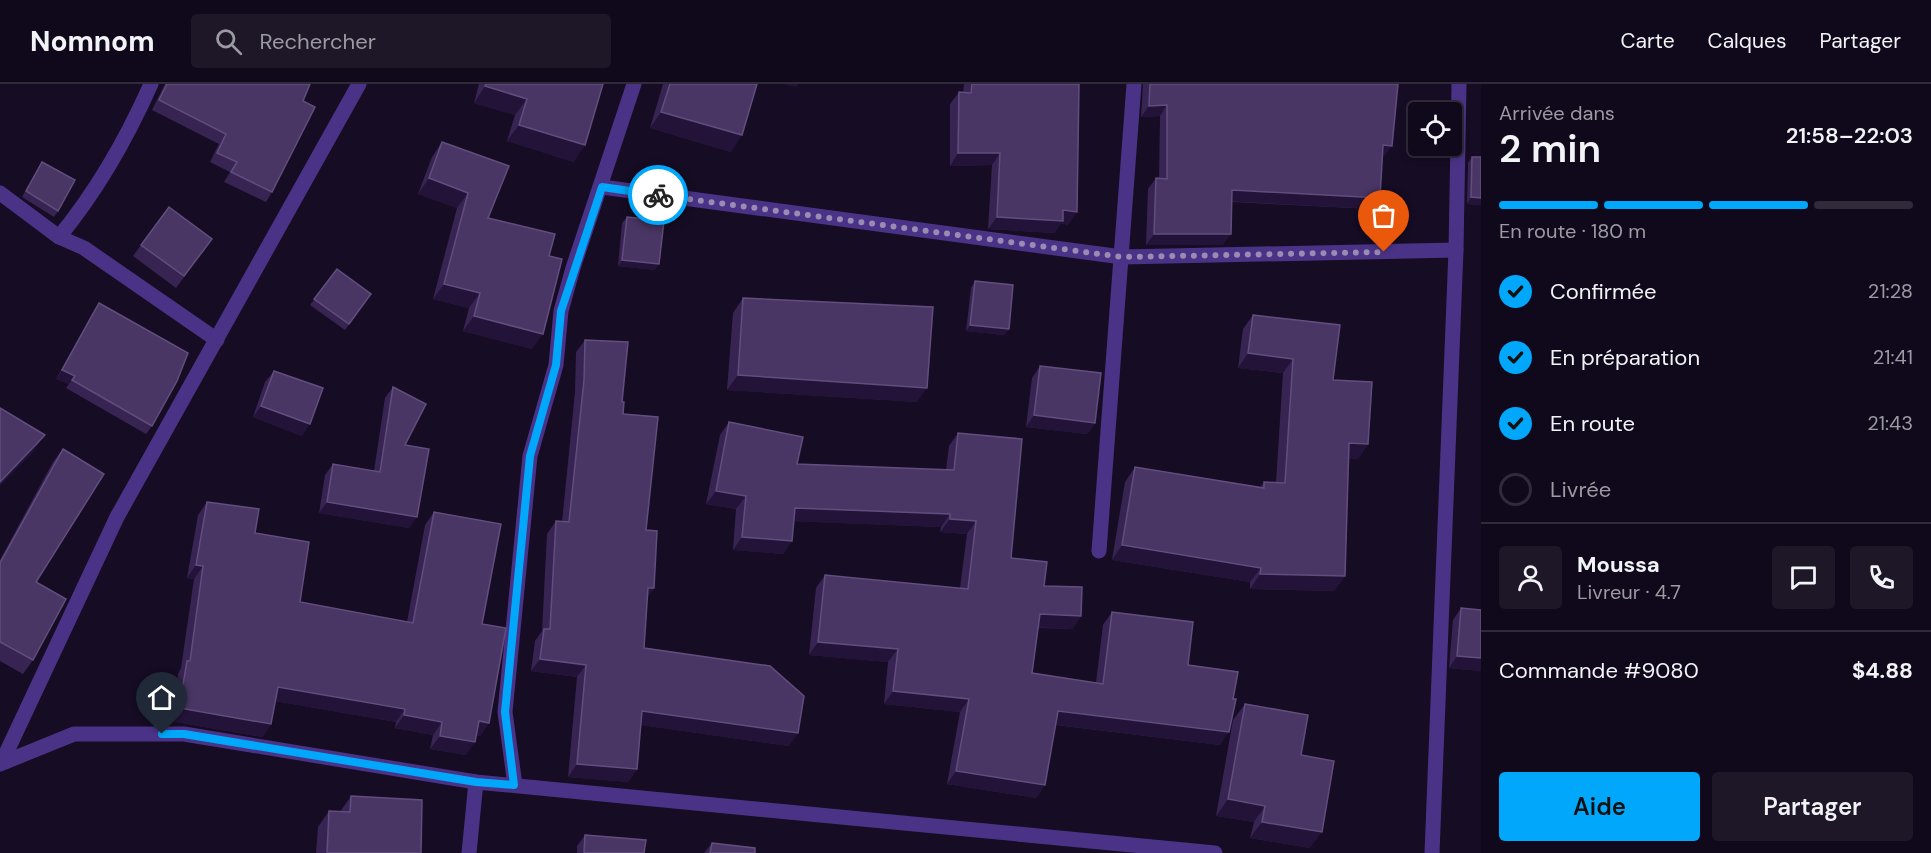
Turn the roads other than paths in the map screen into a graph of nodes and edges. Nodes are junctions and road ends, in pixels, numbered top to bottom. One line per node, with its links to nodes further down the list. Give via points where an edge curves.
1 (151, 84): 8 (street, via 135,120 77,215)
2 (359, 84): 11 (street)
3 (634, 84): 6 (street)
4 (1134, 84): 10 (street)
5 (1459, 84): 9 (street)
6 (602, 187): 10 (street); 15 (street, via 561,311 556,365 530,456 505,712)
7 (0, 193): 8 (street)
8 (59, 237): 11 (street, via 84,248)
9 (1456, 250): 10 (street); 19 (street)
10 (1122, 257): 12 (street)
11 (217, 340): 13 (street, via 117,517)
12 (1099, 551)
13 (1, 763): 14 (street, via 74,735 184,734)
14 (476, 782): 15 (street); 17 (street)
15 (514, 785): 16 (street)
16 (1101, 847): 18 (street)
17 (469, 853)
18 (1215, 853)
19 (1432, 853)

